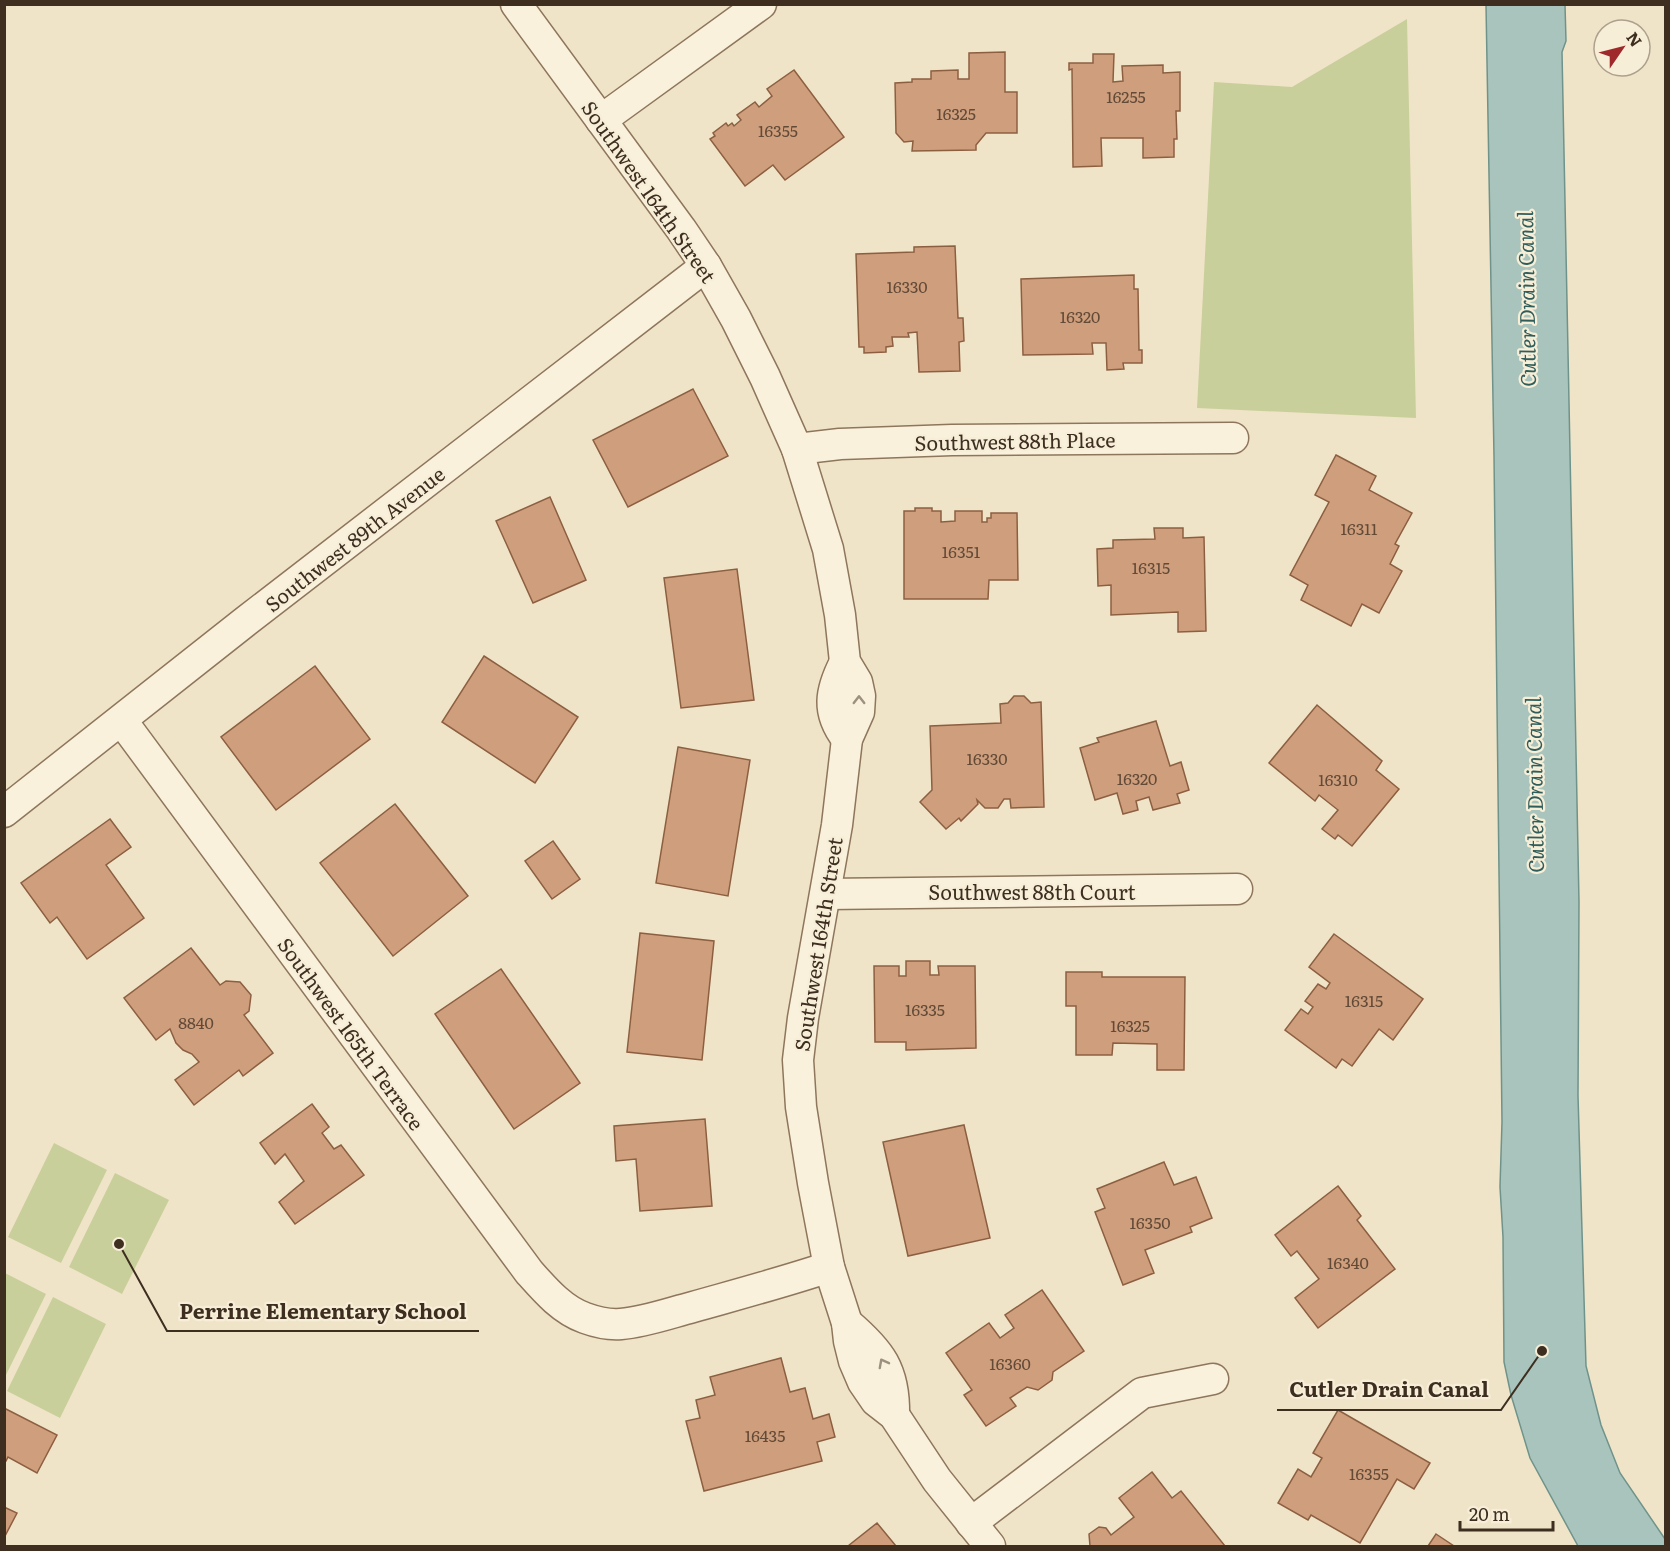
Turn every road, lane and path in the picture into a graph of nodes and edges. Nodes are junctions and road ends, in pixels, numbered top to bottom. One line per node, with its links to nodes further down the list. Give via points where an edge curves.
1 (516, 4): 3 (street, Southwest 164th Street)
2 (761, 4): 3 (street)
3 (601, 120): 4 (street, Southwest 164th Street)
4 (706, 266): 6 (street, Southwest 164th Street, via 765,377); 7 (street, Southwest 89th Avenue)
5 (1233, 438): 6 (street, Southwest 88th Place, via 952,440)
6 (797, 449): 10 (street, Southwest 164th Street, via 828,549 844,662 832,696 839,729 847,739)
7 (122, 721): 8 (street, Southwest 89th Avenue); 11 (street, Southwest 165th Terrace, via 529,1272 567,1309 583,1318 621,1324)
8 (4, 812)
9 (1237, 889): 10 (street, Southwest 88th Court)
10 (826, 894): 11 (street, Southwest 164th Street, via 798,1060 805,1128)
11 (829, 1267): 13 (street, Southwest 164th Street, via 847,1323 867,1340 888,1370 894,1415)
12 (1213, 1379): 13 (street, via 1142,1394)
13 (971, 1523): 14 (street, Southwest 164th Street)
14 (990, 1546)

